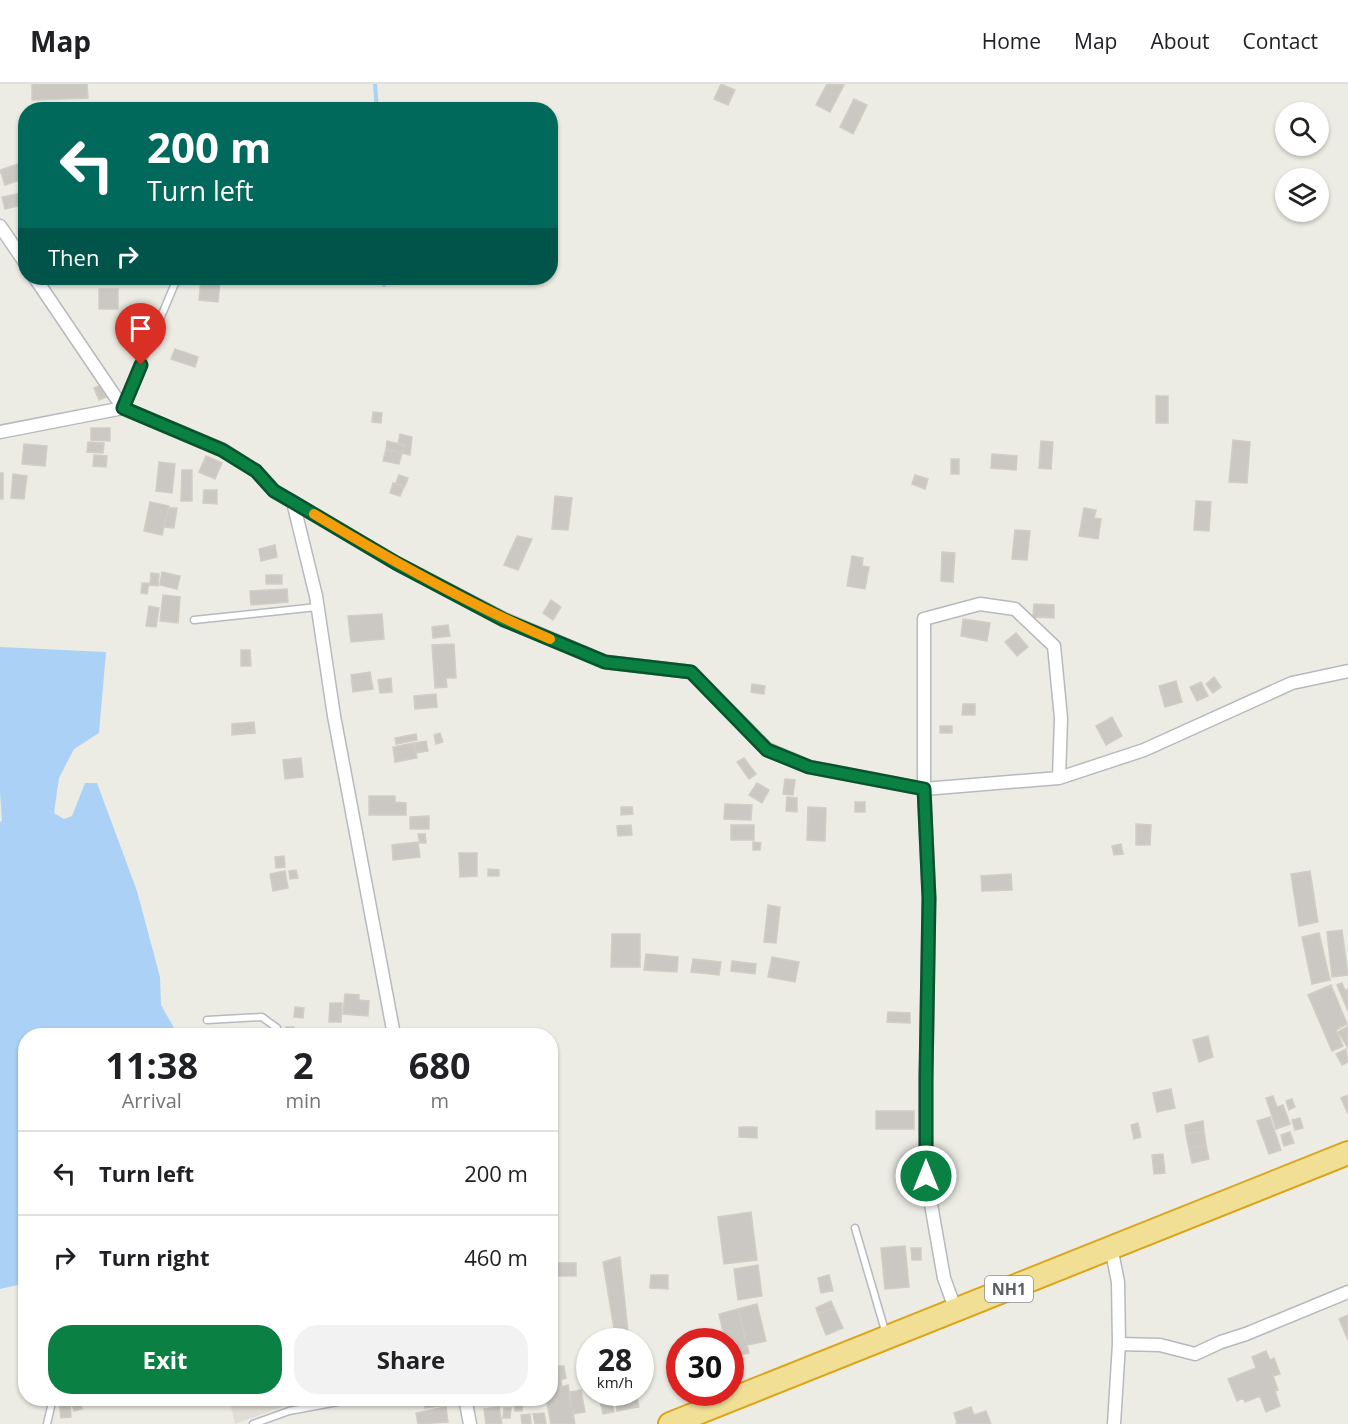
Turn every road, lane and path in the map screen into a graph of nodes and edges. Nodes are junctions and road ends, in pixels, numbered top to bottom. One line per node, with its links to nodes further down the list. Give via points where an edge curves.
1 (0, 226): 2 (street)
2 (18, 252)
3 (40, 285): 5 (street)
4 (174, 285): 5 (lane)
5 (123, 408): 6 (street); 7 (street, via 222,450 256,471 274,491)
6 (0, 432)
7 (293, 502): 8 (street); 12 (street, via 504,620 605,662 691,672 767,750 809,767)
8 (318, 607): 9 (lane); 15 (street, via 334,716)
9 (194, 620)
10 (1348, 671): 11 (street, via 1293,683 1144,750)
11 (1059, 778): 12 (street); 12 (street, via 1061,718 1054,646 1015,609 980,604 924,619)
12 (924, 789): 20 (street, via 929,898 926,1176 944,1278)
13 (207, 1020): 14 (lane, via 262,1017)
14 (277, 1028)
15 (393, 1028)
16 (1348, 1153): 18 (highway, NH1)
17 (855, 1228): 21 (lane)
18 (1111, 1247): 20 (highway, NH1); 22 (street, via 1118,1282)
19 (1348, 1292): 22 (street, via 1195,1354 1160,1345)
20 (956, 1311): 21 (highway, NH1)
21 (887, 1337): 29 (highway, NH1)
22 (1119, 1344): 30 (street)
23 (51, 1406): 26 (lane)
24 (315, 1406): 27 (lane)
25 (467, 1406): 28 (street)
26 (48, 1424)
27 (253, 1424)
28 (470, 1424)
29 (670, 1424)
30 (1114, 1424)

